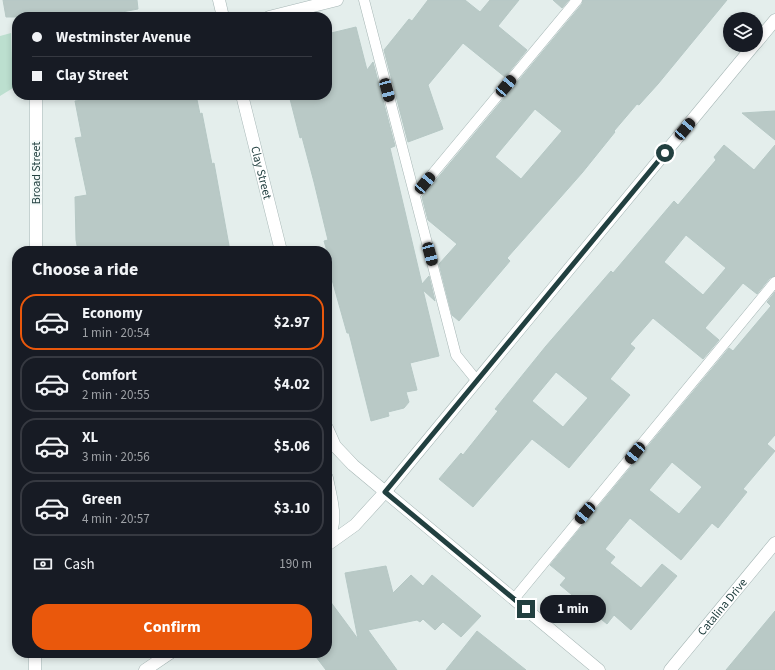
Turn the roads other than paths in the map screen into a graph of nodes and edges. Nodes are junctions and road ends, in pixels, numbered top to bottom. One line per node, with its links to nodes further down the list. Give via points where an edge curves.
1 (219, 0): 5 (street)
2 (337, 0): 6 (street)
3 (364, 0): 12 (lane)
4 (577, 0): 12 (lane)
5 (222, 12)
6 (289, 12)
7 (775, 20): 8 (street)
8 (763, 35)
9 (748, 52): 16 (street)
10 (36, 100): 13 (street, Broad Street)
11 (243, 100): 14 (street, Clay Street)
12 (415, 195): 16 (lane, via 456,355)
13 (36, 246)
14 (280, 246)
15 (775, 282): 23 (lane)
16 (476, 381): 18 (street)
17 (332, 439): 18 (street, via 353,465)
18 (385, 492): 21 (street, via 355,525); 23 (street)
19 (332, 507): 20 (street)
20 (332, 531)
21 (332, 541)
22 (775, 543): 29 (street, Catalina Drive)
23 (514, 599): 28 (street)
24 (35, 658): 26 (street)
25 (163, 658): 27 (street)
26 (35, 670)
27 (145, 670)
28 (599, 670)
29 (670, 670)

